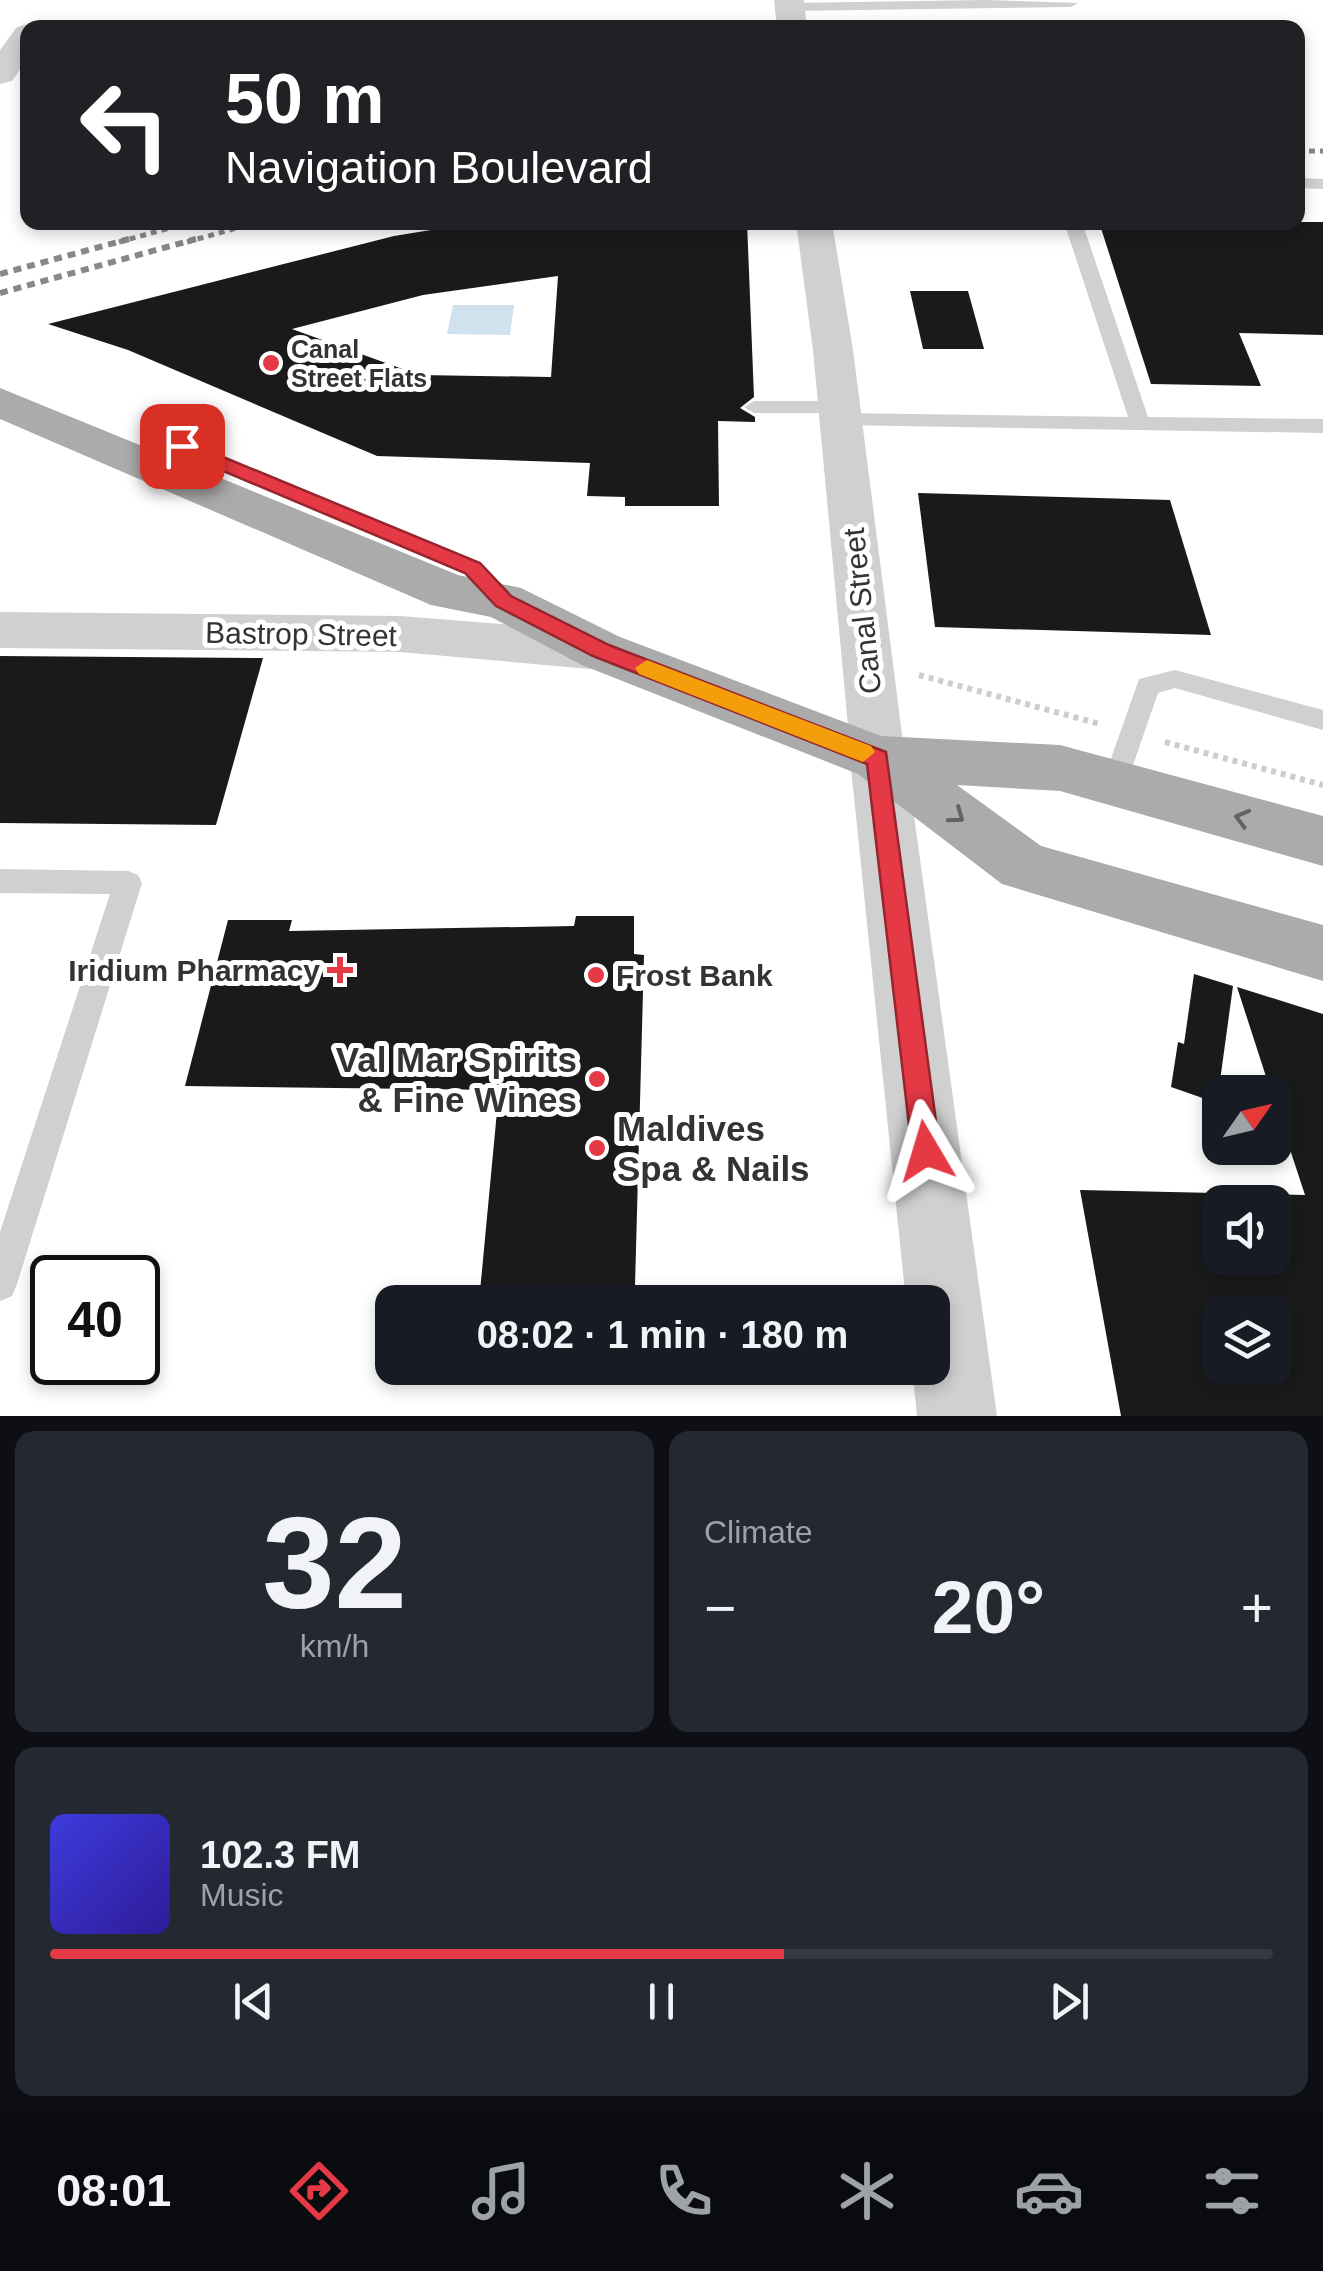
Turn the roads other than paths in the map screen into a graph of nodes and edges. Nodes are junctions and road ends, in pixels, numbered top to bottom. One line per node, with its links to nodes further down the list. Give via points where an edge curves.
1 (1071, 4): 2 (lane)
2 (791, 11)
3 (20, 45): 4 (street)
4 (0, 74)
5 (815, 230): 10 (street, Canal Street)
6 (1075, 230): 11 (lane)
7 (0, 373): 13 (main road, via 472,568)
8 (0, 402): 13 (main road, via 449,592)
9 (754, 407): 10 (lane)
10 (840, 413): 11 (lane); 17 (street, Canal Street)
11 (1140, 423): 12 (lane)
12 (1323, 426)
13 (503, 601): 15 (main road)
14 (0, 630): 15 (street, Bastrop Street, via 400,634)
15 (601, 651): 17 (main road)
16 (1323, 720): 18 (lane, via 1175,679 1148,686)
17 (878, 758): 18 (main road, via 1060,768); 21 (main road, one-way to 21, via 1024,866); 23 (street, Canal Street)
18 (1114, 784): 19 (main road, one-way to 18)
19 (1323, 840)
20 (0, 881): 22 (lane, via 128,883)
21 (1323, 953)
22 (0, 1284)
23 (957, 1416)

